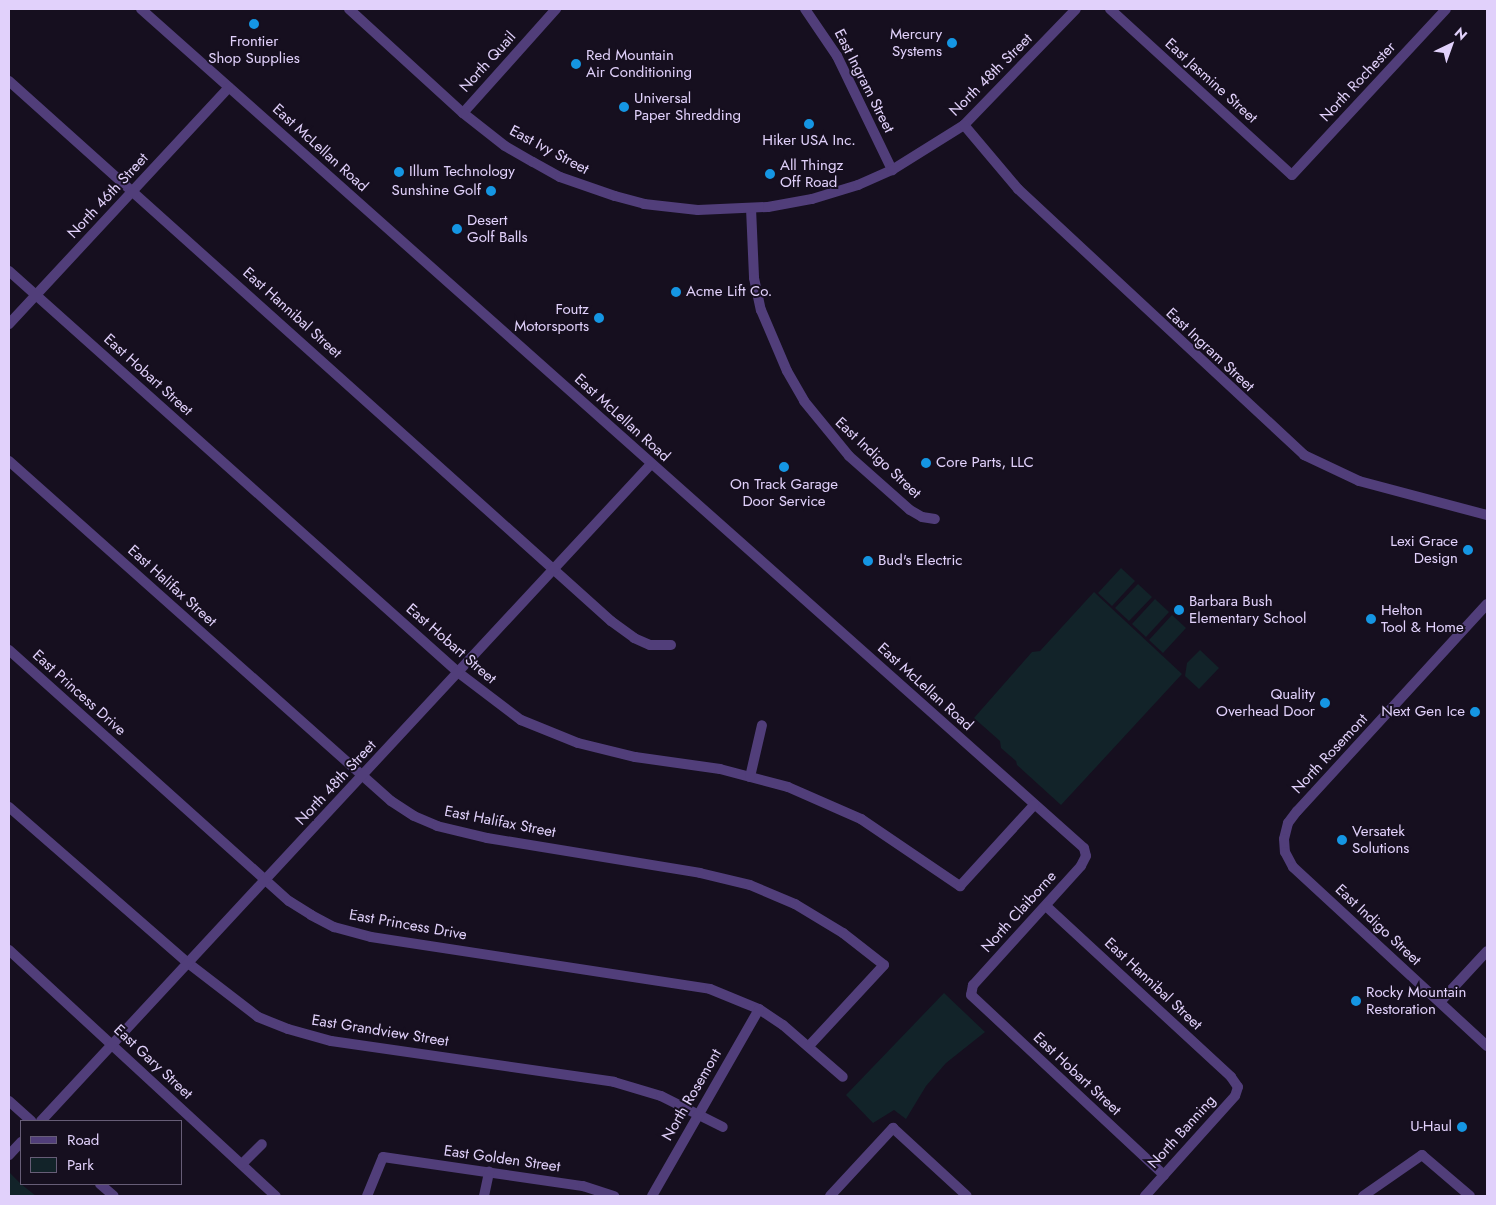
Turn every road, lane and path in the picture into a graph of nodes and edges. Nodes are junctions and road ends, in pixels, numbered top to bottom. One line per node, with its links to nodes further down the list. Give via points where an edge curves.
1 (142, 9): 9 (street, East McLellan Road)
2 (349, 9): 10 (street, East Ivy Street)
3 (556, 9): 10 (street, North Quail)
4 (805, 9): 12 (street, East Ingram Street, via 836,56)
5 (1076, 9): 11 (street, North 48th Street)
6 (1110, 9): 13 (street, East Jasmine Street)
7 (1446, 9): 13 (street, North Rochester)
8 (9, 81): 14 (street, East Hannibal Street)
9 (229, 87): 14 (street, North 46th Street); 20 (street, East McLellan Road)
10 (463, 113): 15 (street, East Ivy Street, via 505,146 584,187 644,204 698,210)
11 (964, 125): 12 (street, North 48th Street); 21 (street, East Ingram Street, via 1031,202 1304,455 1359,481)
12 (892, 170): 15 (street, North 48th Street, via 858,185 812,199)
13 (1292, 175)
14 (134, 191): 17 (street, North 46th Street); 23 (street, East Hannibal Street)
15 (751, 208): 22 (street, East Indigo Street, via 754,278 761,310 787,371 804,401 849,456 910,510 922,517)
16 (9, 271): 17 (street, East Hobart Street)
17 (36, 295): 18 (street, North 46th Street); 27 (street, East Hobart Street)
18 (9, 324)
19 (9, 461): 29 (street, East Halifax Street)
20 (651, 464): 23 (street, North 48th Street); 31 (street, East McLellan Road)
21 (1487, 515)
22 (936, 519)
23 (555, 569): 25 (street, East Hannibal Street, via 634,638 650,645); 27 (street, North 48th Street)
24 (1487, 604): 33 (street, North Rosemont, via 1298,811 1288,823)
25 (671, 646)
26 (9, 650): 35 (street, East Princess Drive)
27 (459, 673): 29 (street, North 48th Street); 30 (street, East Hobart Street, via 521,720 578,744)
28 (762, 725): 30 (street)
29 (363, 776): 35 (street, North 48th Street); 44 (street, East Halifax Street, via 414,816 457,832 700,873 750,885 821,918 884,965)
30 (750, 777): 31 (street, East Hobart Street, via 788,787 862,819 960,886)
31 (1034, 805): 34 (street, East McLellan Road)
32 (9, 806): 39 (street, East Grandview Street)
33 (1284, 839): 41 (street, East Indigo Street, via 1285,852 1293,867)
34 (1084, 848): 36 (street, North Claiborne, via 1086,856 1081,866)
35 (266, 880): 39 (street, North 48th Street); 42 (street, East Princess Drive, via 311,916 371,937 691,983)
36 (1046, 906): 40 (street, North Claiborne, via 973,985); 47 (street, East Hannibal Street)
37 (9, 950): 43 (street, East Gary Street)
38 (1487, 951): 41 (street)
39 (188, 963): 43 (street, North 48th Street); 49 (street, East Grandview Street, via 258,1017 315,1038 614,1082 661,1096)
40 (971, 995): 58 (street, East Hobart Street)
41 (1440, 1002): 45 (street, East Indigo Street)
42 (759, 1010): 44 (street, East Princess Drive); 49 (street, North Rosemont)
43 (112, 1044): 51 (street, North 48th Street); 56 (street, East Gary Street)
44 (809, 1046): 46 (street, East Princess Drive)
45 (1487, 1046)
46 (843, 1077)
47 (1238, 1087): 58 (street, North Banning, via 1235,1096)
48 (9, 1101): 50 (street)
49 (698, 1114): 52 (street, East Grandview Street); 65 (street, North Rosemont)
50 (30, 1120)
51 (42, 1120)
52 (723, 1127)
53 (20, 1143): 55 (street)
54 (262, 1144): 56 (street)
55 (9, 1155)
56 (242, 1164): 61 (street, East Gary Street)
57 (489, 1172): 62 (street, East Golden Street, via 383,1158); 63 (street); 64 (street, East Golden Street, via 584,1186)
58 (1164, 1175): 68 (street, North Banning)
59 (101, 1185): 60 (street)
60 (114, 1196)
61 (276, 1196)
62 (367, 1196)
63 (484, 1196)
64 (614, 1196)
65 (652, 1196)
66 (830, 1196): 67 (street, via 893,1128)
67 (967, 1196)
68 (1145, 1196)
69 (1364, 1196): 70 (street, via 1422,1156)
70 (1470, 1196)

